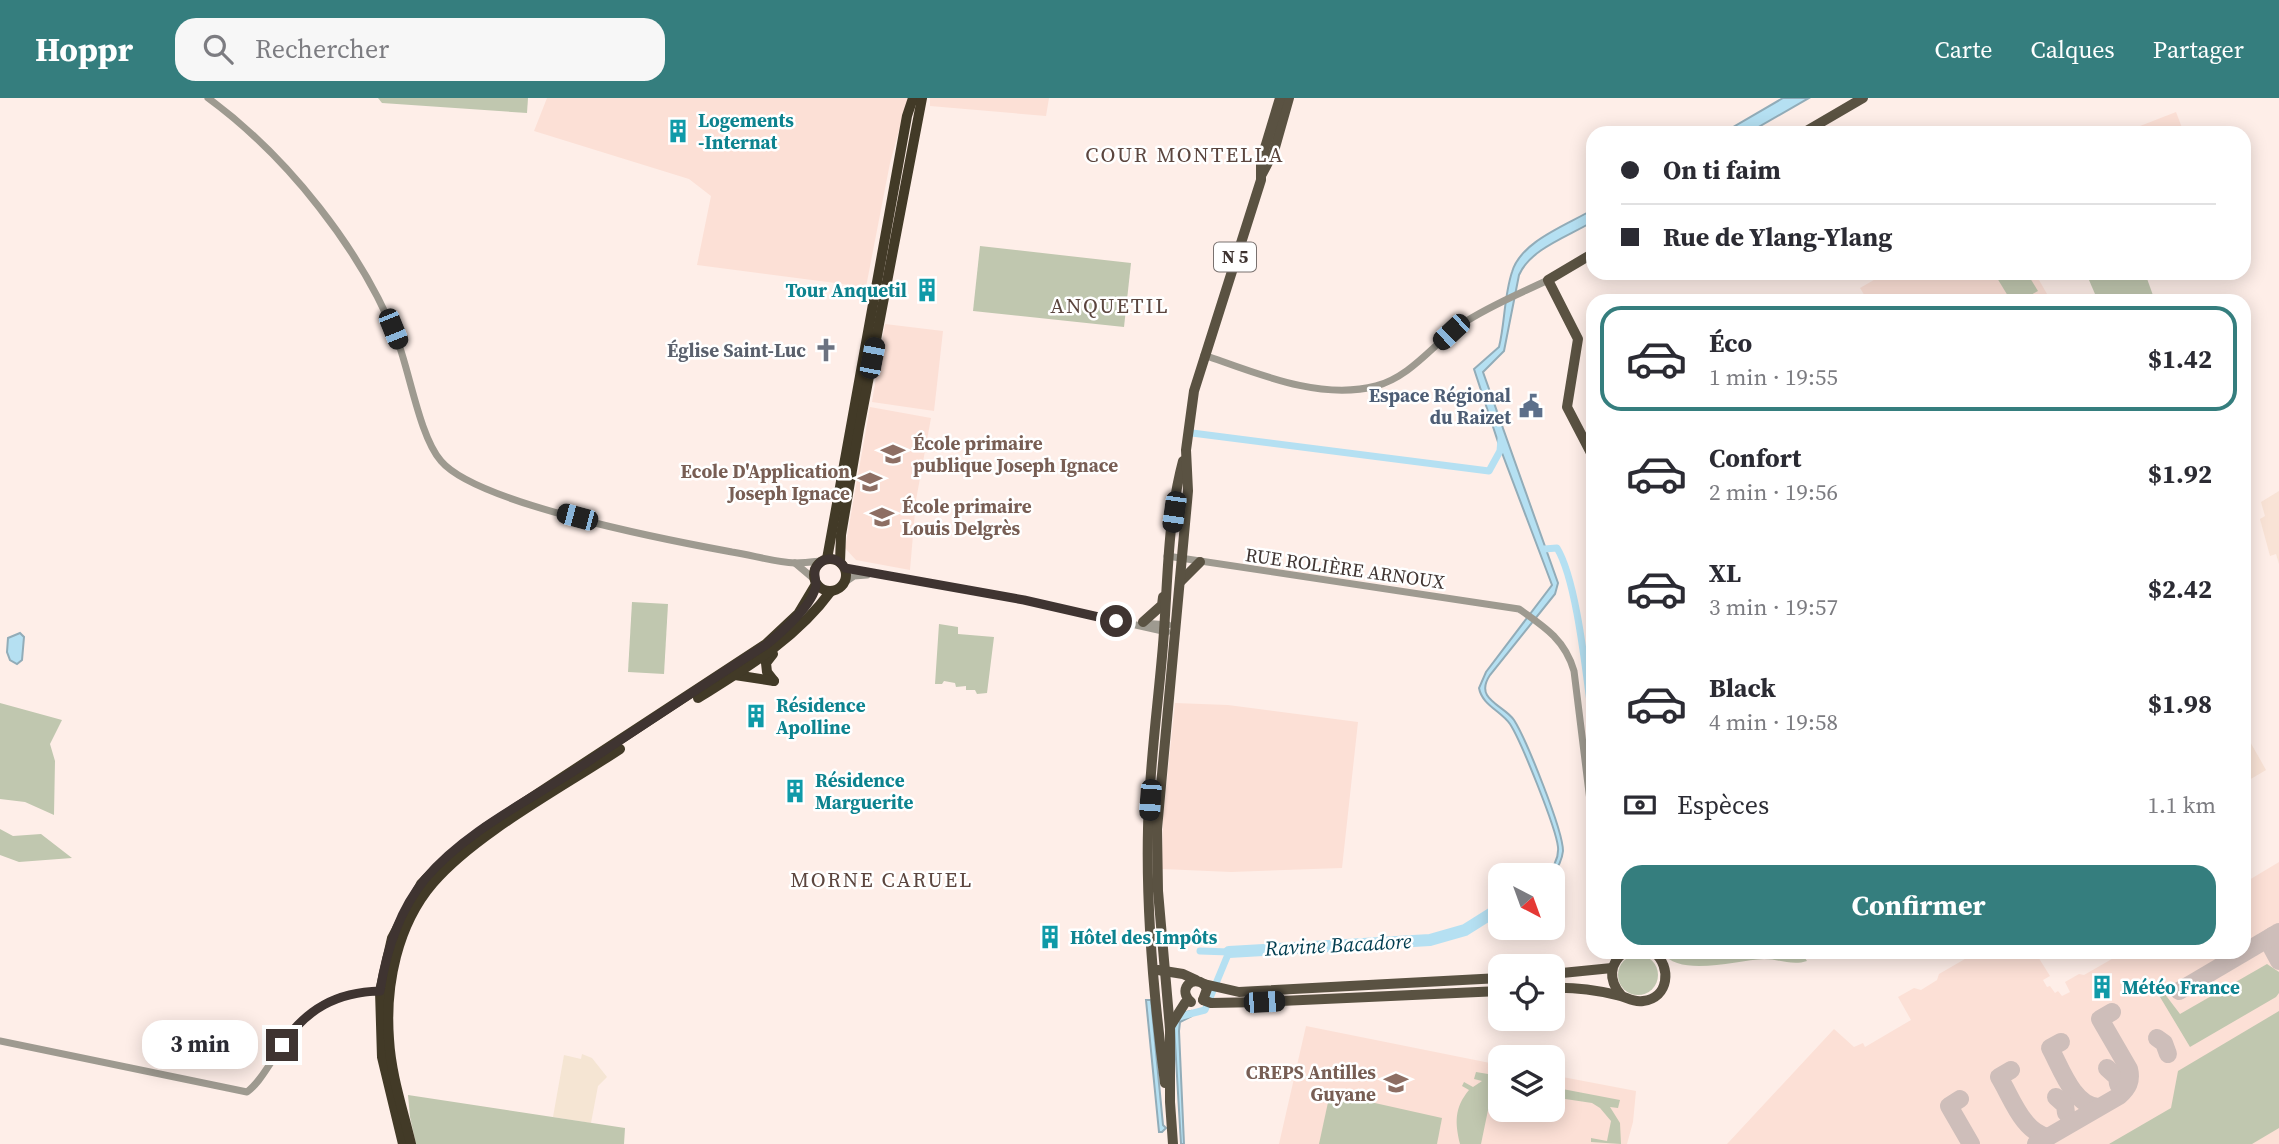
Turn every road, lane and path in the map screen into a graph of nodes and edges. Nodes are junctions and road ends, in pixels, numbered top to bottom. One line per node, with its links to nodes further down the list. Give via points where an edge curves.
1 (208, 98): 18 (street, via 292,173 363,274 393,329 433,450 448,468 555,512 685,544)
2 (913, 98): 16 (highway)
3 (922, 98): 19 (highway, via 841,535)
4 (1280, 98): 8 (main road, N 5, via 1261,161)
5 (1289, 98): 8 (main road, N 5, via 1274,151)
6 (1863, 98): 7 (main road)
7 (1814, 126)
8 (1262, 174): 11 (main road, N 5)
9 (1586, 258): 10 (main road)
10 (1548, 280): 11 (street, via 1460,326 1401,375 1377,386 1358,389 1293,383); 12 (main road, via 1578,339 1566,407)
11 (1204, 355): 13 (main road, N 5)
12 (1586, 444)
13 (1186, 450): 14 (main road, N 5, via 1176,485); 15 (main road, N 5, via 1188,491)
14 (1167, 556): 15 (street, RUE ROLIÈRE ARNOUX); 21 (main road, N 5)
15 (1181, 558): 17 (street, RUE ROLIÈRE ARNOUX); 22 (main road, N 5)
16 (824, 560): 18 (street); 19 (highway); 23 (highway, via 815,569)
17 (1200, 562): 22 (main road); 30 (street, RUE ROLIÈRE ARNOUX, via 1519,609 1557,637 1569,653)
18 (794, 563): 23 (street)
19 (843, 565): 20 (street); 24 (highway)
20 (875, 573): 24 (street); 27 (street)
21 (1167, 579): 27 (main road, via 1162,605); 28 (main road, N 5)
22 (1181, 581): 28 (main road, N 5)
23 (815, 582): 25 (highway, via 822,590); 41 (highway, via 799,614 766,645 485,828 440,864 421,884 392,939)
24 (845, 582): 25 (highway)
25 (831, 591): 26 (highway)
26 (807, 621): 29 (highway); 29 (highway, via 766,663 774,681)
27 (1138, 623): 28 (street)
28 (1170, 629): 31 (main road, N 5, via 1157,829); 34 (main road, N 5, via 1148,827 1148,882)
29 (735, 675): 41 (highway, via 481,841 434,882 404,933)
30 (1586, 768)
31 (1163, 956): 34 (main road, N 5); 36 (main road)
32 (1661, 959): 42 (main road, via 1667,973 1659,993 1637,1002)
33 (1612, 961): 35 (main road); 42 (main road, via 1612,980)
34 (1160, 970): 36 (main road); 43 (main road, N 5); 46 (main road, N 5)
35 (1565, 971)
36 (1183, 974): 38 (main road)
37 (1488, 979): 38 (main road, via 1238,992)
38 (1206, 984): 44 (main road, via 1190,982 1185,989); 45 (main road)
39 (1565, 987): 42 (main road)
40 (1488, 991): 45 (main road)
41 (385, 992): 48 (street, via 338,998 309,1012 247,1092); 51 (highway, via 382,1057); 52 (highway, via 391,1056)
42 (1621, 995)
43 (1157, 998): 46 (main road); 49 (main road, N 5)
44 (1188, 1002): 45 (main road); 46 (main road); 47 (main road)
45 (1206, 1002)
46 (1168, 1007): 47 (main road, N 5)
47 (1170, 1028): 49 (main road, N 5)
48 (0, 1041)
49 (1170, 1102): 50 (main road, N 5)
50 (1173, 1141)
51 (403, 1144)
52 (411, 1144)

